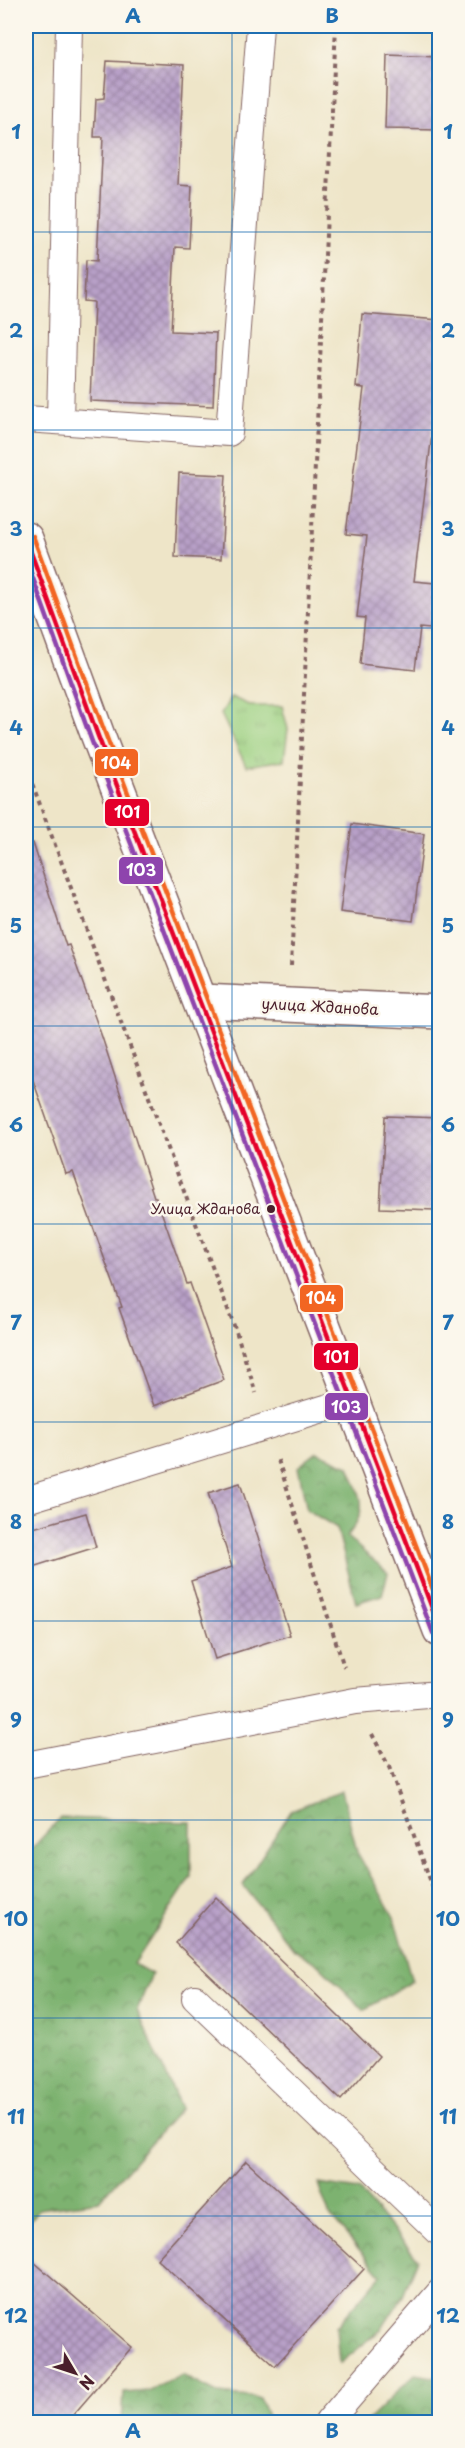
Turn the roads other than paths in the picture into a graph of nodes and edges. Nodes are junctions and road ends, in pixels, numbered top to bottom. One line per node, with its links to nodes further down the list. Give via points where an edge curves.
1 (69, 26): 4 (lane)
2 (260, 26): 4 (lane, via 229,433)
3 (26, 419): 4 (lane)
4 (60, 421)
5 (26, 539): 6 (street)
6 (201, 1001): 7 (street, улица Жданова); 8 (street)
7 (440, 1012)
8 (352, 1400): 9 (lane); 10 (street)
9 (26, 1500)
10 (440, 1630)
11 (440, 1694): 12 (lane, via 355,1701)
12 (26, 1765)
13 (195, 1998): 14 (lane)
14 (440, 2233)
15 (440, 2292): 16 (lane)
16 (328, 2422)

